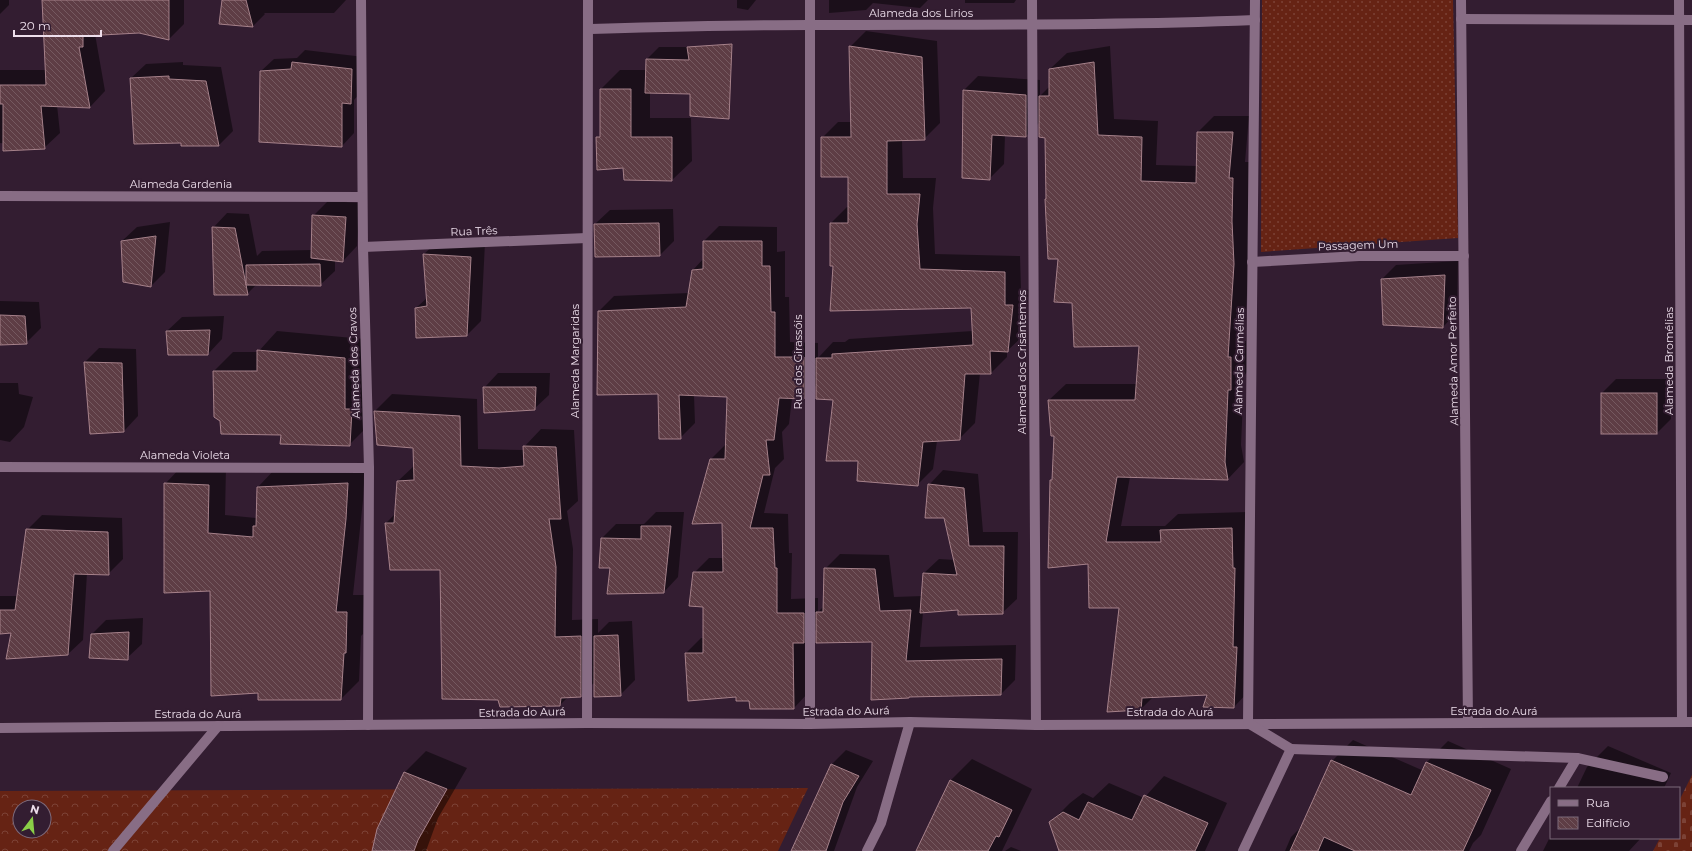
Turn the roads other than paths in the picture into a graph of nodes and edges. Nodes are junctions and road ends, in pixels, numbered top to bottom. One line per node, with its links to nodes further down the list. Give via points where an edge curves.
1 (361, 0): 16 (street, Alameda dos Cravos)
2 (588, 0): 14 (street, Alameda Margaridas)
3 (810, 0): 12 (street, Rua dos Girassóis)
4 (1032, 0): 13 (street, Alameda dos Crisântemos)
5 (1255, 0): 9 (street, Alameda Carmélias)
6 (1461, 0): 8 (street, Alameda Amor Perfeito)
7 (1679, 0): 10 (street, Alameda Bromélias)
8 (1461, 19): 10 (street); 19 (street, Alameda Amor Perfeito)
9 (1255, 20): 13 (street, Alameda dos Lirios); 20 (street, Alameda Carmélias)
10 (1679, 20): 11 (street); 24 (street, Alameda Bromélias)
11 (1692, 20)
12 (810, 25): 13 (street, Alameda dos Lirios); 14 (street, Alameda dos Lirios); 28 (street, Rua dos Girassóis)
13 (1032, 26): 30 (street, Alameda dos Crisântemos)
14 (588, 29): 17 (street, Alameda Margaridas)
15 (0, 196): 16 (street, Alameda Gardenia)
16 (362, 197): 18 (street, Alameda dos Cravos)
17 (587, 238): 18 (street, Rua Três); 25 (street, Alameda Margaridas)
18 (362, 247): 22 (street, Alameda dos Cravos)
19 (1464, 256): 20 (street, Passagem Um, via 1359,256); 27 (street, Alameda Amor Perfeito)
20 (1252, 262): 26 (street, Alameda Carmélias)
21 (0, 467): 22 (street, Alameda Violeta)
22 (369, 468): 29 (street, Alameda dos Cravos)
23 (910, 722): 28 (street, Estrada do Aurá); 30 (street, Estrada do Aurá); 39 (street, via 881,824)
24 (1687, 722): 27 (street, Estrada do Aurá)
25 (587, 723): 28 (street, Estrada do Aurá); 29 (street, Estrada do Aurá)
26 (1248, 723): 27 (street, Estrada do Aurá); 30 (street, Estrada do Aurá); 33 (street)
27 (1468, 723)
28 (810, 724)
29 (368, 725): 31 (street, Estrada do Aurá)
30 (1036, 725)
31 (218, 726): 32 (street, Estrada do Aurá); 38 (street)
32 (0, 728)
33 (1291, 749): 34 (street); 40 (street)
34 (1577, 758): 35 (street); 36 (street)
35 (1663, 777)
36 (1560, 787)
37 (1550, 803): 41 (street)
38 (113, 851)
39 (868, 851)
40 (1243, 851)
41 (1521, 851)

